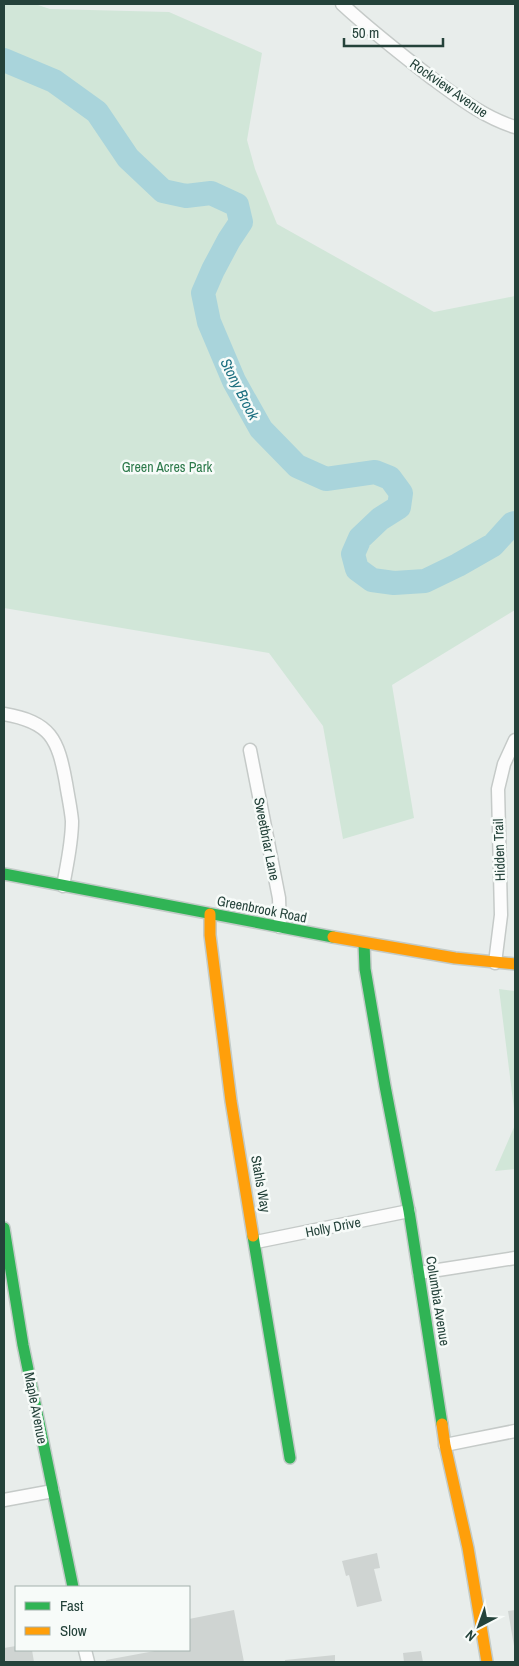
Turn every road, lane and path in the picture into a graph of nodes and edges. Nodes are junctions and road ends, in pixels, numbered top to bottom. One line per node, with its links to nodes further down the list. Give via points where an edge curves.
1 (342, 4): 2 (street, Rockview Avenue, via 390,47 451,92 480,111)
2 (515, 127)
3 (4, 714): 7 (street, via 35,723 56,743 72,819)
4 (515, 740): 11 (street, Hidden Trail, via 504,764 498,789 501,915)
5 (250, 750): 9 (street, Sweetbriar Lane, via 279,898)
6 (4, 874): 7 (street, Greenbrook Road)
7 (63, 886): 8 (street, Greenbrook Road)
8 (210, 914): 9 (street, Greenbrook Road); 15 (street, Stahls Way, via 231,1101)
9 (280, 928): 10 (street, Greenbrook Road)
10 (364, 943): 11 (street, Greenbrook Road); 13 (street, Columbia Avenue, via 365,970)
11 (495, 963): 12 (street, Greenbrook Road)
12 (515, 964)
13 (410, 1212): 15 (street, Holly Drive); 17 (street, Columbia Avenue)
14 (4, 1228): 21 (street, Maple Avenue, via 23,1345)
15 (256, 1242): 20 (street, Stahls Way)
16 (515, 1258): 17 (street)
17 (419, 1273): 19 (street, Columbia Avenue)
18 (515, 1431): 19 (street)
19 (446, 1446): 24 (street, Columbia Avenue, via 468,1548)
20 (290, 1458)
21 (53, 1491): 22 (street); 23 (street, Maple Avenue)
22 (4, 1500)
23 (72, 1586)
24 (487, 1662)

